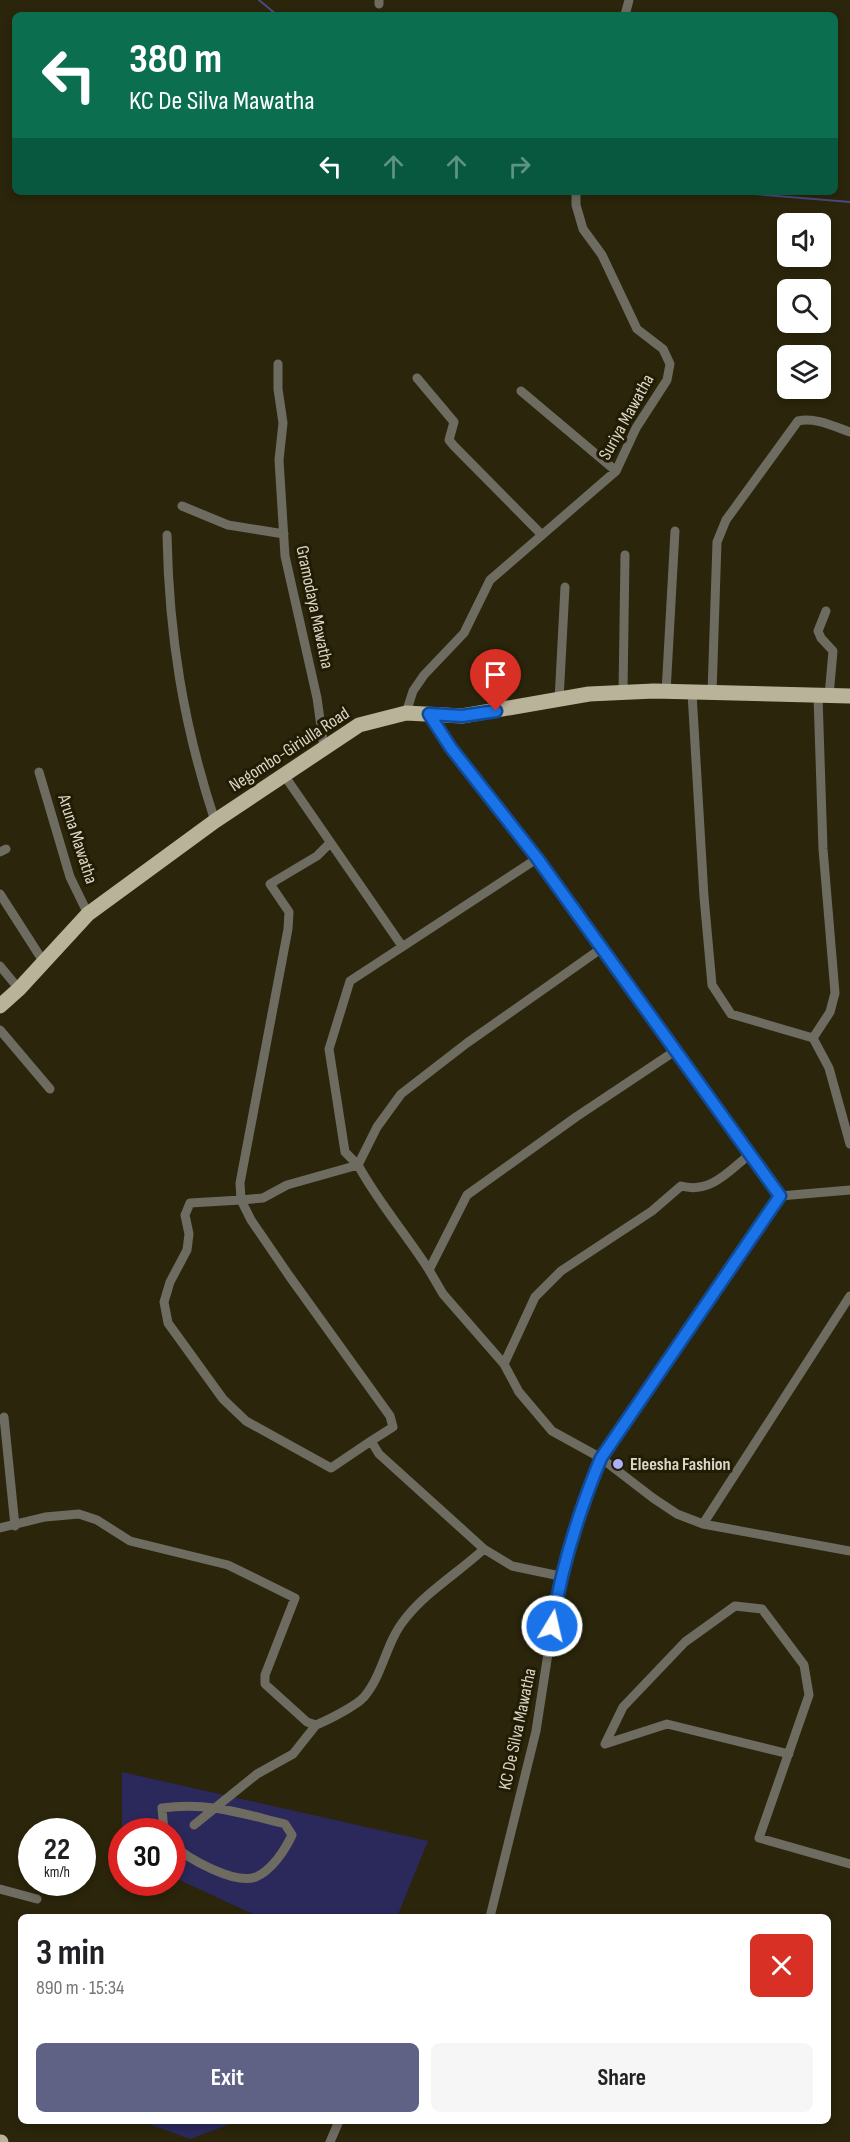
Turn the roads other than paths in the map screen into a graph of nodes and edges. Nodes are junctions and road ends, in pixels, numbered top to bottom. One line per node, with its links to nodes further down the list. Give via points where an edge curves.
1 (576, 195): 6 (street, Suriya Mawatha, via 583,229 602,255 637,329 663,349 670,364 667,380 636,428)
2 (278, 364): 9 (street, Gramodaya Mawatha)
3 (417, 378): 11 (street, via 454,422 449,440)
4 (521, 391): 6 (street)
5 (850, 432): 18 (street, via 820,421 798,421 726,520 717,542)
6 (616, 471): 11 (street, Suriya Mawatha)
7 (182, 506): 9 (street, via 228,525)
8 (675, 531): 15 (street)
9 (284, 534): 24 (street, Gramodaya Mawatha, via 285,556 317,698)
10 (167, 535): 27 (street, via 169,605 180,691)
11 (542, 536): 22 (street, Suriya Mawatha, via 490,580 464,633 424,675)
12 (625, 555): 16 (street)
13 (565, 587): 21 (street)
14 (826, 611): 19 (street, via 818,631 833,651)
15 (666, 692): 16 (main road, Negombo-Giriulla Road); 17 (main road, Negombo-Giriulla Road)
16 (623, 693): 21 (main road, Negombo-Giriulla Road)
17 (692, 693): 18 (main road, Negombo-Giriulla Road); 39 (street, via 712,985 731,1014)
18 (712, 693): 19 (main road, Negombo-Giriulla Road)
19 (823, 696): 20 (main road, Negombo-Giriulla Road); 39 (street, via 823,849 835,993 830,1012)
20 (850, 696)
21 (559, 700): 23 (main road, Negombo-Giriulla Road, via 462,716)
22 (406, 712): 23 (main road, Negombo-Giriulla Road); 24 (main road, Negombo-Giriulla Road, via 359,725)
23 (429, 714): 29 (street)
24 (324, 748): 26 (main road, Negombo-Giriulla Road)
25 (39, 772): 31 (street, Aruna Mawatha, via 70,877)
26 (285, 775): 27 (main road, Negombo-Giriulla Road); 28 (street)
27 (215, 821): 31 (main road, Negombo-Giriulla Road)
28 (330, 843): 32 (street); 47 (street, via 317,856 270,884 289,912 288,929 240,1183)
29 (537, 858): 32 (street); 33 (street)
30 (0, 894): 34 (street)
31 (88, 915): 34 (main road, Negombo-Giriulla Road)
32 (402, 946): 44 (street, via 350,981 329,1049 345,1152)
33 (602, 948): 40 (street); 44 (street, via 401,1094 377,1127)
34 (44, 961): 36 (main road, Negombo-Giriulla Road)
35 (0, 966): 36 (street)
36 (20, 989): 37 (main road, Negombo-Giriulla Road)
37 (0, 1006)
38 (0, 1030): 41 (street)
39 (813, 1038): 42 (street, via 829,1068)
40 (675, 1051): 43 (street); 48 (street, via 466,1194)
41 (50, 1089)
42 (850, 1144)
43 (749, 1155): 46 (street); 50 (street, via 710,1186 681,1186 652,1211 561,1271 535,1297)
44 (358, 1165): 47 (street, via 286,1185 263,1198); 48 (street, via 375,1198)
45 (850, 1190): 46 (street)
46 (780, 1196): 53 (street, KC De Silva Mawatha)
47 (241, 1200): 52 (street, via 250,1220 390,1416 393,1427); 52 (street, via 190,1203 185,1215 187,1250 164,1302 168,1323 223,1399 246,1421 294,1450 331,1468)
48 (429, 1270): 50 (street, via 443,1294)
49 (850, 1296): 54 (street)
50 (504, 1364): 53 (street, via 519,1392 552,1431)
51 (4, 1417): 55 (street)
52 (371, 1442): 57 (street, via 379,1454)
53 (601, 1458): 54 (street, via 677,1514); 59 (street, KC De Silva Mawatha)
54 (703, 1524): 58 (street)
55 (15, 1526): 56 (street); 60 (street, via 45,1517 79,1514 130,1540 228,1565 295,1598 265,1674 265,1684 307,1722)
56 (0, 1528)
57 (484, 1549): 59 (street, via 512,1566); 60 (street, via 430,1592 406,1618 362,1699)
58 (850, 1551)
59 (560, 1576): 69 (street, KC De Silva Mawatha, via 536,1731)
60 (316, 1725): 62 (street, via 293,1754 257,1774)
61 (789, 1754): 61 (street, via 809,1695 804,1665 762,1609 735,1605 685,1642 623,1707 605,1744 667,1724); 66 (street, via 759,1838)
62 (215, 1807): 63 (street, via 162,1808); 64 (street); 65 (street, via 285,1824 291,1835 283,1853 258,1876 245,1879 203,1866)
63 (163, 1818)
64 (194, 1825)
65 (186, 1854)
66 (850, 1864)
67 (0, 1889): 68 (street)
68 (38, 1899)
69 (491, 1914)
70 (338, 2124): 71 (street)
71 (330, 2142)

